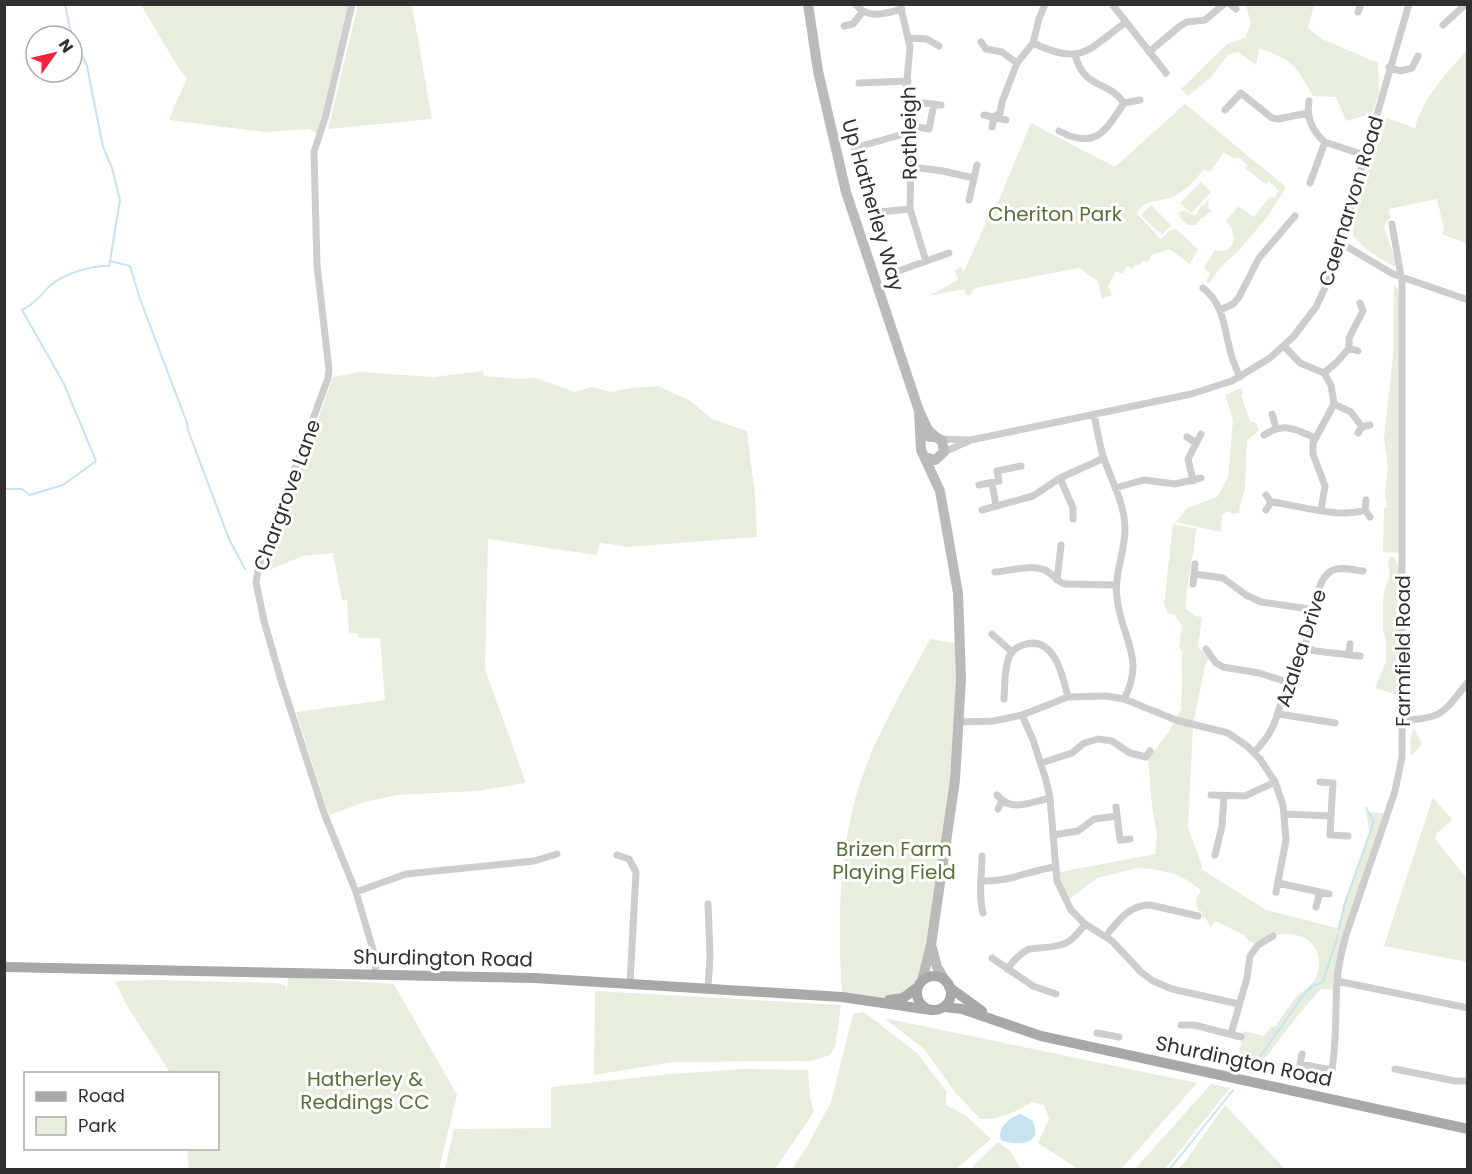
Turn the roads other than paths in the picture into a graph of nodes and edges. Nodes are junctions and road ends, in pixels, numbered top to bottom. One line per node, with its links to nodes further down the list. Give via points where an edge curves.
1 (352, 4): 153 (street, Chargrove Lane, via 314,152 317,265 328,378 256,582 304,753)
2 (807, 4): 69 (street, Up Hatherley Way, via 846,192)
3 (855, 4): 11 (street)
4 (1045, 4): 18 (street)
5 (1112, 4): 13 (street)
6 (1224, 4): 20 (street, via 1205,20 1180,26)
7 (1361, 4): 12 (street)
8 (1408, 4): 24 (street, Caernarvon Road)
9 (1466, 4): 14 (street)
10 (901, 7): 11 (street, via 878,16); 16 (street, Rothleigh)
11 (862, 11): 15 (street, via 852,24)
12 (1358, 12)
13 (1126, 22): 20 (street); 21 (street)
14 (1443, 25)
15 (844, 26)
16 (909, 38): 19 (street, via 927,39); 26 (street, Rothleigh)
17 (981, 42): 23 (street, via 985,53 1002,52)
18 (1033, 43): 21 (street, via 1067,56); 23 (street)
19 (939, 46)
20 (1149, 52): 25 (street)
21 (1075, 55): 33 (street, via 1085,76)
22 (1418, 56): 24 (street, via 1412,68 1400,71)
23 (1017, 63): 37 (street)
24 (1389, 67): 44 (street, Caernarvon Road)
25 (1166, 73)
26 (908, 81): 27 (street); 31 (street, Rothleigh)
27 (868, 82): 28 (street); 29 (street)
28 (859, 83)
29 (869, 91)
30 (1140, 100): 33 (street)
31 (905, 101): 38 (street, via 937,105 930,129); 41 (street, Rothleigh)
32 (1309, 101): 35 (street)
33 (1124, 103): 40 (street, via 1094,141)
34 (1225, 110): 35 (street, via 1241,93 1272,118)
35 (1308, 113): 42 (street, via 1313,128)
36 (984, 115): 37 (street)
37 (997, 115): 39 (street)
38 (918, 127)
39 (992, 127)
40 (1059, 131)
41 (908, 135): 43 (street); 46 (street, Rothleigh)
42 (1325, 141): 44 (street); 48 (street)
43 (854, 148)
44 (1364, 155): 54 (street, Caernarvon Road)
45 (976, 165): 47 (street)
46 (910, 166): 47 (street); 50 (street, Rothleigh)
47 (973, 178): 49 (street)
48 (1310, 183)
49 (969, 200)
50 (910, 209): 51 (street); 56 (street, Rothleigh)
51 (869, 213)
52 (1295, 216): 62 (street, via 1259,258 1239,297)
53 (1392, 224): 57 (street, Farmfield Road)
54 (1339, 242): 57 (street); 63 (street, Caernarvon Road, via 1322,297 1302,328)
55 (949, 253): 56 (street)
56 (926, 261): 58 (street, via 890,274)
57 (1401, 277): 60 (street); 124 (street, Farmfield Road)
58 (893, 282)
59 (1203, 288): 62 (street)
60 (1467, 300)
61 (1360, 303): 64 (street, via 1363,311 1349,338)
62 (1220, 310): 67 (street)
63 (1284, 346): 66 (street, via 1300,363); 67 (street, Caernarvon Road)
64 (1349, 348): 65 (street); 66 (street)
65 (1358, 351)
66 (1324, 373): 68 (street, via 1330,381)
67 (1240, 377): 70 (street, Caernarvon Road, via 1203,391)
68 (1334, 404): 73 (street, via 1351,412); 78 (street)
69 (919, 411): 77 (street, Up Hatherley Way, via 928,430); 81 (street, Up Hatherley Way)
70 (1094, 414): 79 (street, Caernarvon Road); 83 (street)
71 (1272, 414): 72 (street)
72 (1276, 428): 75 (street); 78 (street, via 1287,427)
73 (1363, 428)
74 (1201, 434): 80 (street)
75 (1264, 435)
76 (1187, 437): 80 (street)
77 (938, 438): 79 (street, Caernarvon Road); 81 (street, via 928,438); 82 (street, via 943,443)
78 (1315, 438): 96 (street, via 1313,454 1325,486)
79 (971, 440): 82 (street, Caernarvon Road)
80 (1196, 443): 87 (street, via 1188,459)
81 (923, 451): 82 (street, via 933,460); 91 (street, Up Hatherley Way)
82 (943, 454): 91 (street, Up Hatherley Way)
83 (1104, 458): 85 (street); 90 (street)
84 (1021, 466): 88 (street, via 997,471 999,481)
85 (1060, 478): 93 (street, via 1033,496); 99 (street, via 1077,506)
86 (1201, 478): 87 (street)
87 (1193, 481): 90 (street, via 1175,484 1144,480)
88 (992, 483): 89 (street); 93 (street)
89 (979, 485)
90 (1115, 488): 107 (street, via 1125,530)
91 (940, 491): 126 (street, Up Hatherley Way, via 958,592)
92 (1366, 500): 97 (street)
93 (996, 506): 94 (street)
94 (982, 510)
95 (1266, 510): 96 (street, via 1268,498)
96 (1321, 510): 97 (street)
97 (1365, 510): 98 (street)
98 (1370, 517)
99 (1073, 519)
100 (1061, 545): 105 (street)
101 (1195, 564): 104 (street)
102 (1363, 571): 108 (street, Azalea Drive, via 1342,568 1331,572 1320,586)
103 (995, 572): 105 (street, via 1008,574 1039,568)
104 (1194, 574): 106 (street); 108 (street, via 1223,578 1267,604)
105 (1057, 580): 107 (street)
106 (1193, 584)
107 (1116, 585): 120 (street, via 1119,612 1134,664)
108 (1316, 610): 111 (street, Azalea Drive)
109 (992, 633): 113 (street)
110 (1350, 644): 114 (street)
111 (1303, 646): 114 (street); 116 (street, Azalea Drive)
112 (1206, 649): 116 (street, via 1223,667)
113 (1012, 652): 118 (street, via 1030,644 1048,650 1057,663); 119 (street)
114 (1349, 655): 115 (street)
115 (1359, 656)
116 (1287, 682): 122 (street, Azalea Drive)
117 (1467, 682): 124 (street, via 1441,714)
118 (1068, 697): 120 (street); 123 (street)
119 (1004, 699)
120 (1124, 699): 129 (street, via 1168,717 1223,730)
121 (1326, 712): 125 (street)
122 (1279, 714): 125 (street); 129 (street, Azalea Drive, via 1268,737)
123 (1022, 715): 126 (street); 130 (street)
124 (1403, 720): 169 (street, Farmfield Road, via 1398,780 1346,935)
125 (1325, 721): 127 (street)
126 (960, 722): 164 (street, Up Hatherley Way)
127 (1335, 723)
128 (1150, 751): 130 (street, via 1146,757 1130,753 1112,741 1098,739)
129 (1254, 752): 131 (street)
130 (1041, 764): 135 (street)
131 (1275, 782): 134 (street, via 1250,794); 138 (street)
132 (1320, 782): 140 (street, via 1333,783)
133 (1211, 795): 134 (street)
134 (1224, 796): 148 (street)
135 (1050, 798): 137 (street, via 1016,806 999,798); 141 (street)
136 (1116, 807): 139 (street)
137 (998, 809)
138 (1285, 814): 140 (street); 152 (street, via 1285,850)
139 (1117, 816): 141 (street, via 1094,819 1078,831); 145 (street, via 1120,840)
140 (1331, 816): 143 (street)
141 (1053, 835): 150 (street)
142 (1321, 835): 143 (street)
143 (1330, 835): 144 (street)
144 (1348, 836)
145 (1130, 839)
146 (557, 854): 153 (street, via 534,861 406,874)
147 (617, 855): 170 (street, via 630,859 636,872)
148 (1215, 855)
149 (982, 856): 151 (street)
150 (1054, 867): 151 (street, via 996,882); 161 (street, via 1066,902)
151 (982, 881): 159 (street)
152 (1278, 883): 154 (street); 155 (street)
153 (356, 892): 168 (street, Chargrove Lane, via 376,960)
154 (1276, 892)
155 (1320, 892): 156 (street); 158 (street)
156 (1329, 894)
157 (708, 904): 173 (street)
158 (1316, 907)
159 (983, 913)
160 (1198, 916): 162 (street, via 1142,906 1128,912)
161 (1085, 924): 162 (street); 167 (street, via 1064,944 1025,951)
162 (1106, 936): 176 (street, via 1141,972 1159,984)
163 (1273, 936): 176 (street, via 1258,945 1250,956)
164 (931, 945): 171 (street, Up Hatherley Way); 172 (street, Up Hatherley Way, via 937,967)
165 (992, 958): 167 (street)
166 (4, 967): 168 (main road, Shurdington Road)
167 (1007, 969): 174 (street, via 1033,986 1048,988)
168 (375, 974): 170 (main road, Shurdington Road)
169 (1337, 981): 178 (street); 188 (street, Farmfield Road, via 1332,1070 1300,1064)
170 (630, 984): 173 (main road, Shurdington Road)
171 (920, 984): 172 (main road, via 932,976); 175 (main road, Shurdington Road, via 903,998); 179 (main road, via 917,996)
172 (948, 985): 177 (main road, via 950,1000); 181 (main road, Shurdington Road, via 973,1006)
173 (708, 988): 175 (main road, Shurdington Road)
174 (1056, 994)
175 (880, 1001): 179 (main road, Shurdington Road)
176 (1239, 1004): 183 (street)
177 (944, 1007): 179 (main road); 181 (main road, Shurdington Road, via 962,1009)
178 (1467, 1008)
179 (931, 1010)
180 (1181, 1025): 183 (street)
181 (1014, 1028): 187 (main road, Shurdington Road)
182 (1097, 1033): 184 (street)
183 (1231, 1034): 186 (street)
184 (1107, 1035): 185 (street); 187 (street)
185 (1119, 1037)
186 (1241, 1037)
187 (1104, 1049): 191 (main road, Shurdington Road)
188 (1302, 1054)
189 (1395, 1069): 190 (street)
190 (1467, 1081)
191 (1467, 1129)

